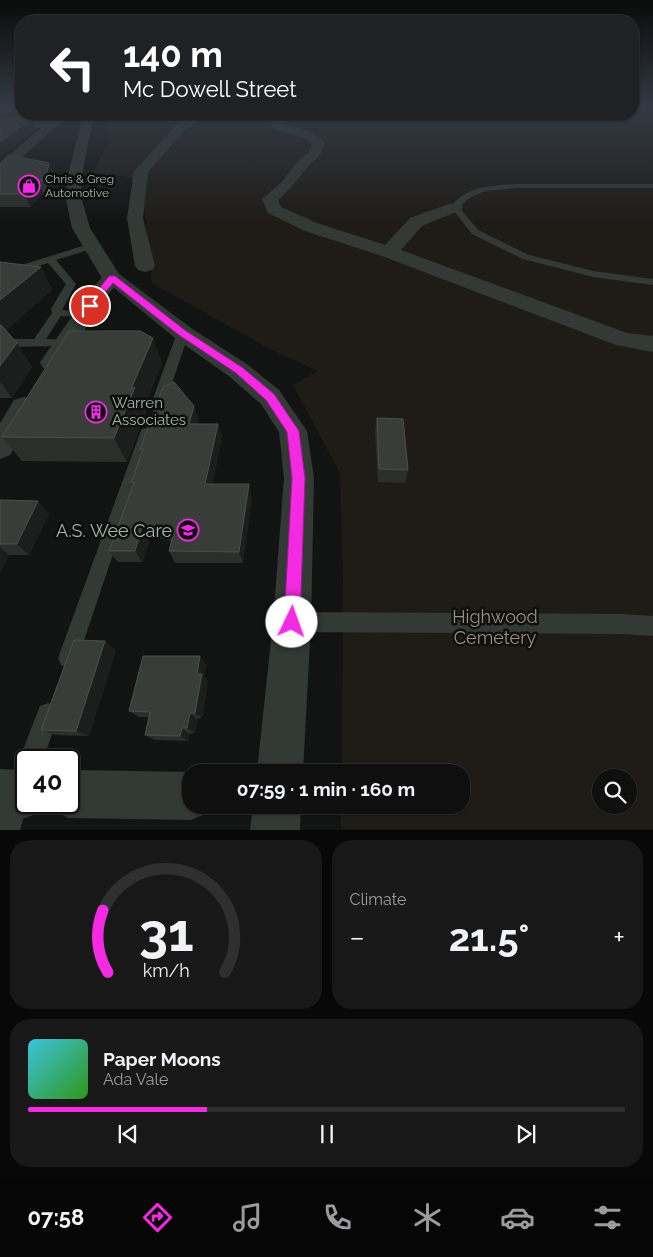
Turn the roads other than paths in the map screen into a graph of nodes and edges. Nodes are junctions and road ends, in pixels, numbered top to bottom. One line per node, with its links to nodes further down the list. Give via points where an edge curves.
1 (30, 145): 5 (street)
2 (81, 145): 8 (street, via 74,179 74,200 81,228)
3 (165, 145): 11 (street, via 141,171 135,218)
4 (319, 145): 9 (street, via 315,154 270,199 274,210 311,227)
5 (0, 170)
6 (653, 186): 7 (lane, via 484,189 468,195)
7 (455, 207): 9 (street, via 416,222); 14 (lane, via 475,232 526,257 593,274)
8 (92, 246): 10 (lane); 13 (street)
9 (389, 252): 21 (street, via 624,340)
10 (50, 259): 12 (lane); 15 (lane, via 71,284 56,309)
11 (145, 266)
12 (15, 270)
13 (112, 278): 16 (street); 17 (street)
14 (653, 282)
15 (58, 313): 16 (lane); 19 (lane)
16 (84, 314): 20 (street)
17 (183, 333): 23 (street, via 239,370 270,397 293,431 298,478); 25 (lane)
18 (0, 343): 19 (lane)
19 (37, 343): 20 (lane)
20 (64, 343): 22 (street)
21 (653, 344)
22 (0, 446)
23 (292, 622): 24 (lane); 26 (street)
24 (653, 626)
25 (34, 749)
26 (281, 764)
27 (80, 794): 28 (street)
28 (182, 796)
29 (276, 814): 30 (street)
30 (275, 830)

